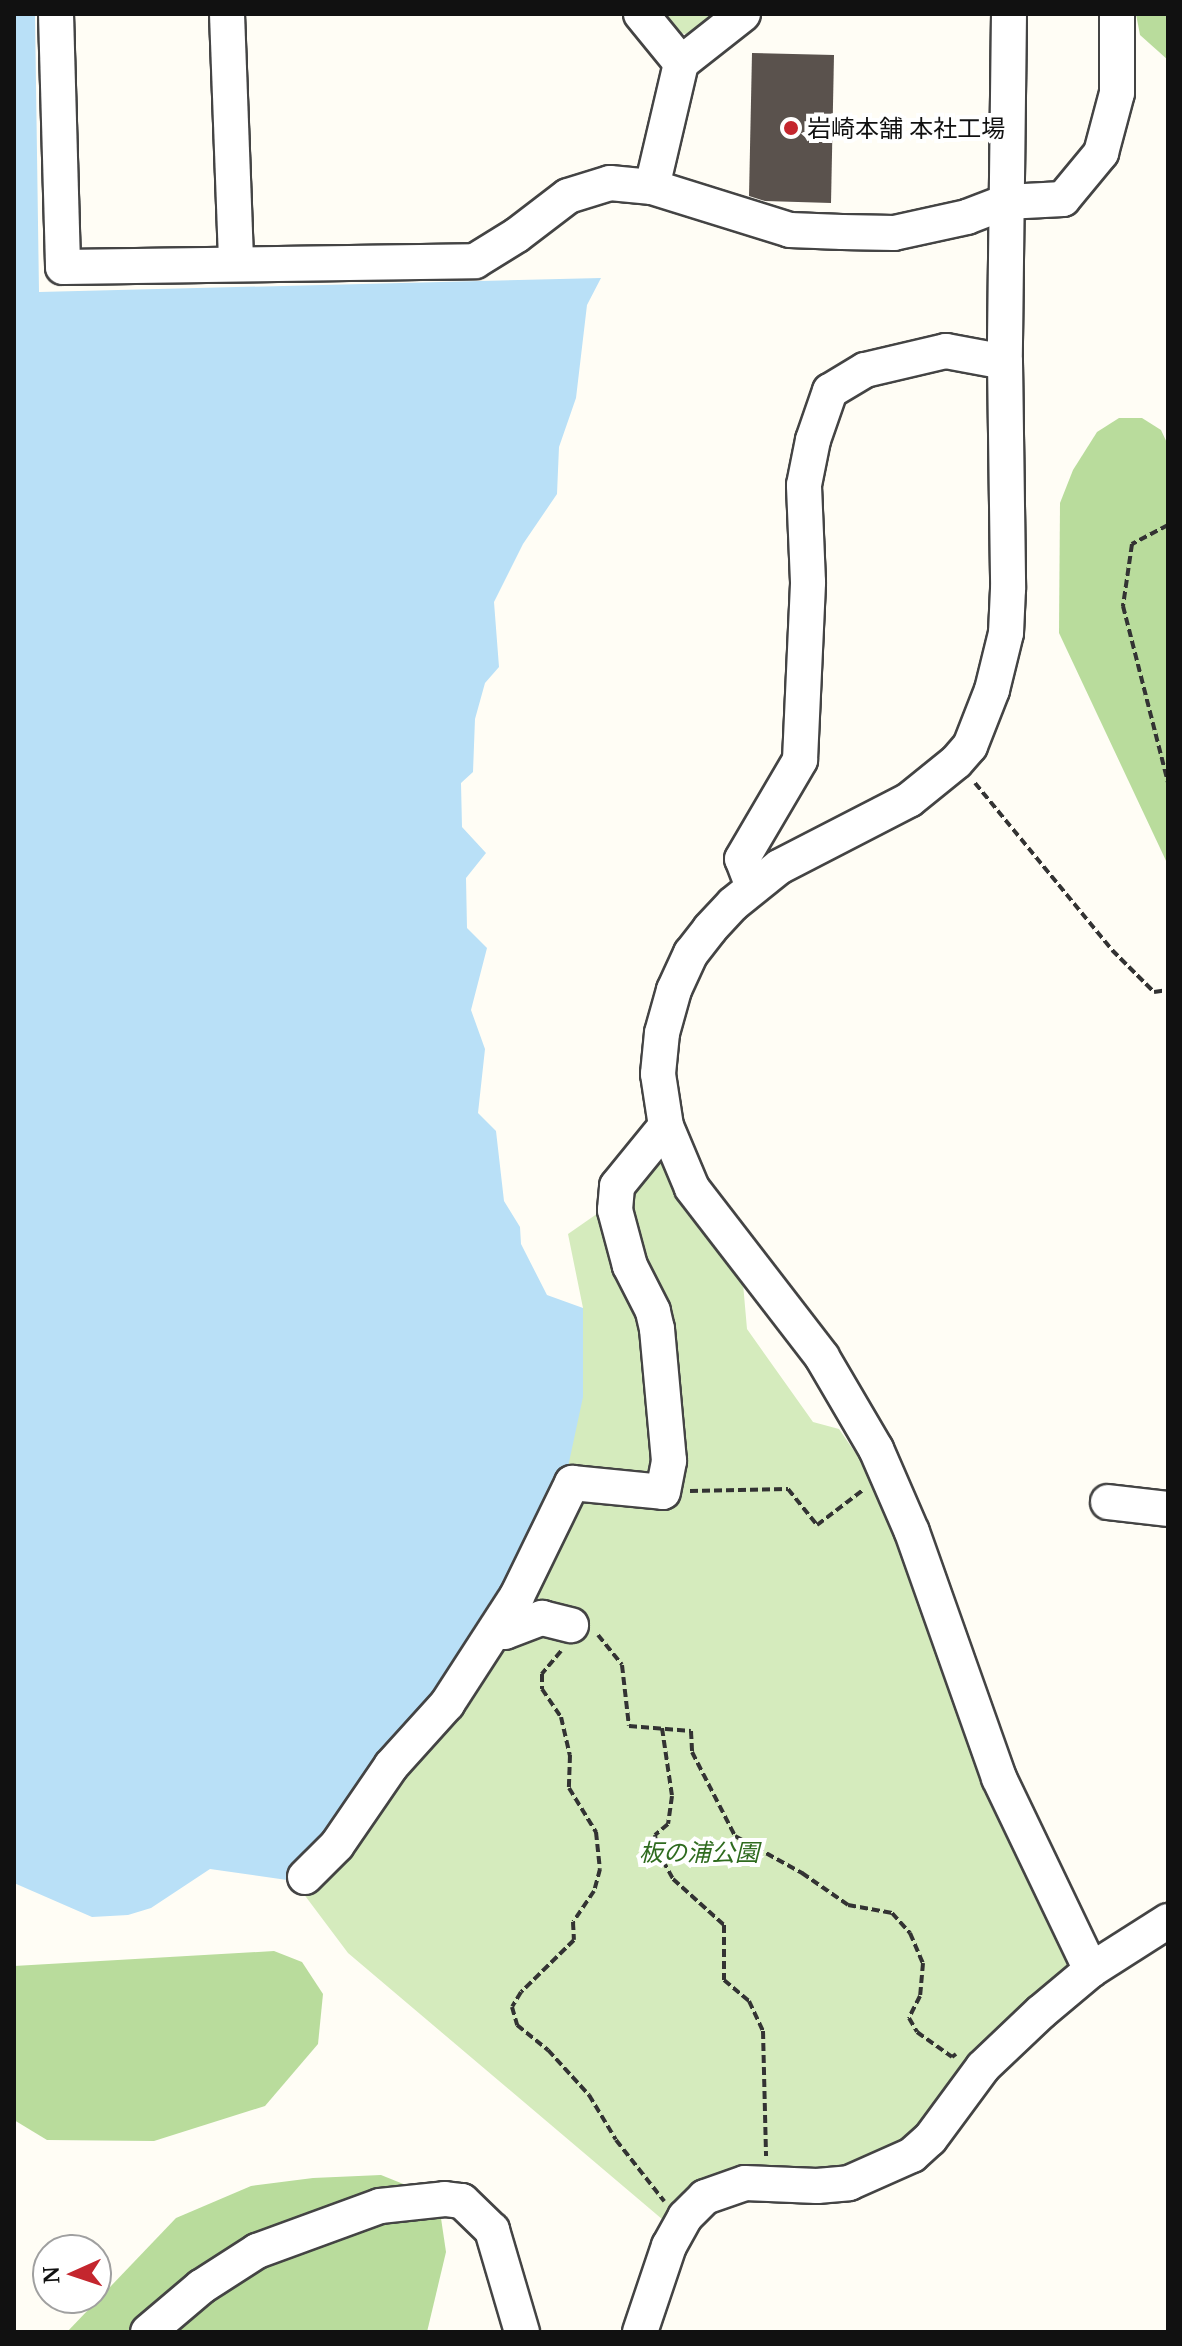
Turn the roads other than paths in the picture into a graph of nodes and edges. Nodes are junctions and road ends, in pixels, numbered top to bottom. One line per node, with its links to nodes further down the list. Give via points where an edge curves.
1 (56, 14): 10 (street, via 63,267)
2 (227, 14): 10 (street)
3 (641, 14): 7 (street)
4 (743, 14): 7 (street)
5 (1009, 14): 9 (street)
6 (1117, 14): 9 (street, via 1117,93 1101,153 1063,199)
7 (681, 63): 8 (street)
8 (652, 187): 9 (street, via 790,230 894,233 967,217); 10 (street, via 610,183 568,196 475,261)
9 (1006, 202): 11 (street)
10 (236, 262)
11 (1005, 362): 12 (street, via 1006,633 970,746 909,800 779,867); 12 (street, via 946,351 865,370 830,391 804,485 808,582 800,760 742,859)
12 (753, 887): 13 (street, via 691,953 674,990 658,1074)
13 (666, 1126): 16 (street, via 617,1186 615,1210 630,1266 657,1329 669,1461 663,1492 572,1483); 20 (street, via 692,1188 822,1357 854,1407 912,1532 999,1778)
14 (1108, 1502): 15 (street)
15 (1168, 1509)
16 (517, 1596): 17 (street, via 505,1632 542,1618); 18 (street, via 447,1704 391,1766 337,1845)
17 (571, 1625)
18 (305, 1877)
19 (1168, 1921): 20 (street)
20 (1091, 1970): 23 (street, via 983,2067 912,2155 849,2183 745,2183 705,2197 685,2217 669,2246)
21 (148, 2332): 22 (street, via 201,2287 257,2251 380,2206 445,2199 462,2201 492,2230)
22 (522, 2332)
23 (640, 2332)

